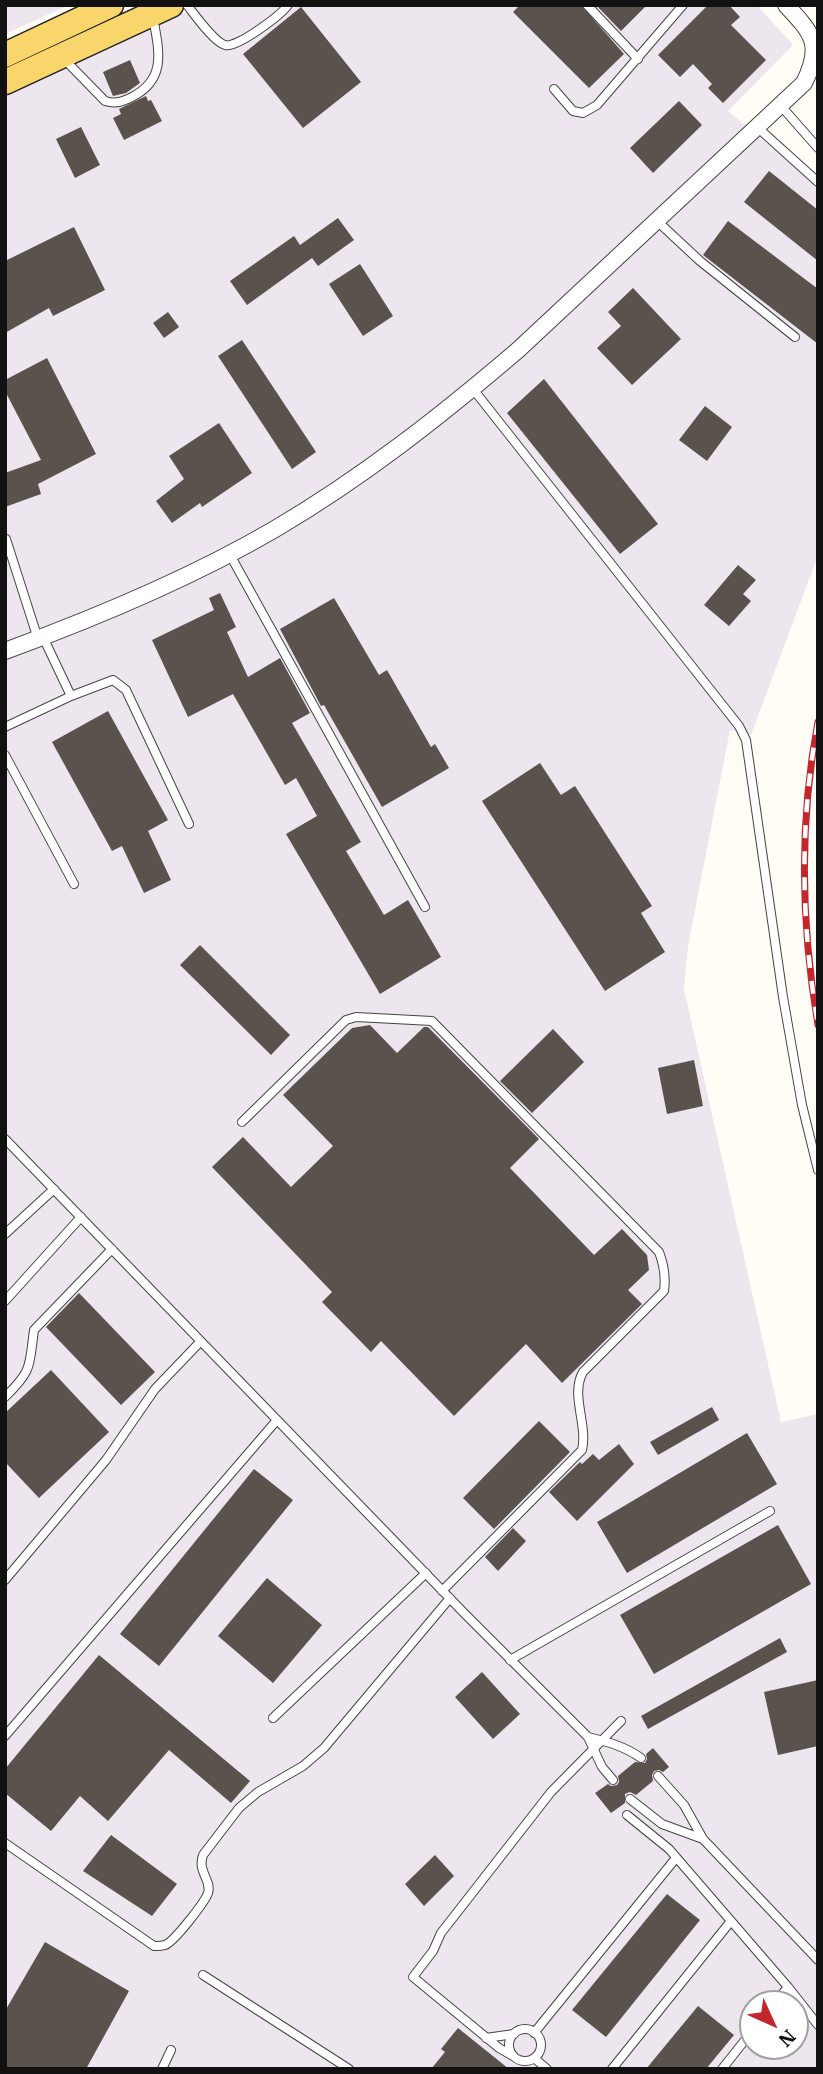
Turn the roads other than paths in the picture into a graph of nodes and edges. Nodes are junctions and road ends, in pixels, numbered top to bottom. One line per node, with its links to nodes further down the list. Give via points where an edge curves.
1 (111, 5): 8 (main road)
2 (187, 5): 3 (lane, via 217,40 233,46)
3 (288, 5)
4 (586, 5): 10 (lane)
5 (683, 5): 10 (lane)
6 (786, 5): 11 (street, via 813,37)
7 (162, 10): 9 (main road); 9 (lane, via 155,75 145,90 123,102 105,101)
8 (5, 55)
9 (62, 57): 12 (main road)
10 (638, 60): 13 (lane, via 597,105 583,113 573,111)
11 (816, 64): 14 (street)
12 (5, 82)
13 (554, 89)
14 (781, 106): 15 (street); 16 (lane)
15 (757, 127): 17 (lane); 18 (street)
16 (818, 148)
17 (818, 182)
18 (656, 220): 19 (lane); 20 (street)
19 (796, 337)
20 (473, 389): 22 (street, via 319,501); 33 (lane, via 746,740 783,997)
21 (6, 539): 23 (lane)
22 (229, 553): 23 (street); 30 (lane)
23 (41, 638): 24 (street); 25 (lane)
24 (5, 651)
25 (71, 696): 26 (lane); 28 (lane, via 113,680 126,690)
26 (5, 727)
27 (5, 755): 29 (lane)
28 (189, 824)
29 (74, 884)
30 (425, 907)
31 (242, 1122): 45 (lane, via 346,1020 432,1021 659,1252 664,1291 579,1380 585,1433 582,1450)
32 (5, 1139): 34 (lane)
33 (818, 1170)
34 (54, 1189): 35 (lane); 36 (lane)
35 (81, 1217): 37 (lane); 38 (lane)
36 (5, 1234)
37 (112, 1249): 39 (lane); 40 (lane, via 34,1330 25,1377)
38 (5, 1301)
39 (201, 1342): 41 (lane); 44 (lane, via 155,1389 106,1460)
40 (5, 1397)
41 (277, 1420): 43 (lane); 50 (lane)
42 (770, 1511): 47 (lane)
43 (426, 1573): 45 (lane); 48 (lane)
44 (5, 1580)
45 (442, 1591): 46 (lane)
46 (450, 1598): 47 (lane); 60 (lane, via 324,1748 239,1808 203,1855 200,1864 208,1894 174,1940 154,1946)
47 (510, 1660): 51 (lane)
48 (273, 1718)
49 (621, 1721): 52 (lane)
50 (5, 1736)
51 (588, 1737): 52 (lane); 53 (lane)
52 (603, 1741): 53 (lane); 54 (lane)
53 (594, 1750): 56 (lane); 70 (lane, via 551,1793 441,1933 413,1977)
54 (641, 1758)
55 (658, 1776): 59 (lane, via 684,1805)
56 (612, 1780)
57 (630, 1799): 59 (lane, via 662,1824)
58 (627, 1815): 61 (lane)
59 (703, 1839): 63 (lane)
60 (5, 1843)
61 (677, 1858): 62 (lane); 68 (lane)
62 (731, 1921): 65 (lane); 78 (lane)
63 (818, 1960)
64 (203, 1975): 76 (lane)
65 (788, 1987): 66 (lane); 67 (lane)
66 (786, 1990)
67 (818, 2025)
68 (534, 2033): 69 (lane, via 525,2029); 74 (lane, via 540,2046)
69 (514, 2034): 70 (lane); 73 (lane, via 509,2046)
70 (486, 2038): 73 (lane)
71 (739, 2048): 79 (lane)
72 (171, 2050): 75 (lane)
73 (513, 2056): 74 (lane, via 522,2061)
74 (534, 2058): 77 (lane)
75 (162, 2069)
76 (348, 2069)
77 (547, 2069)
78 (612, 2069)
79 (722, 2069)

